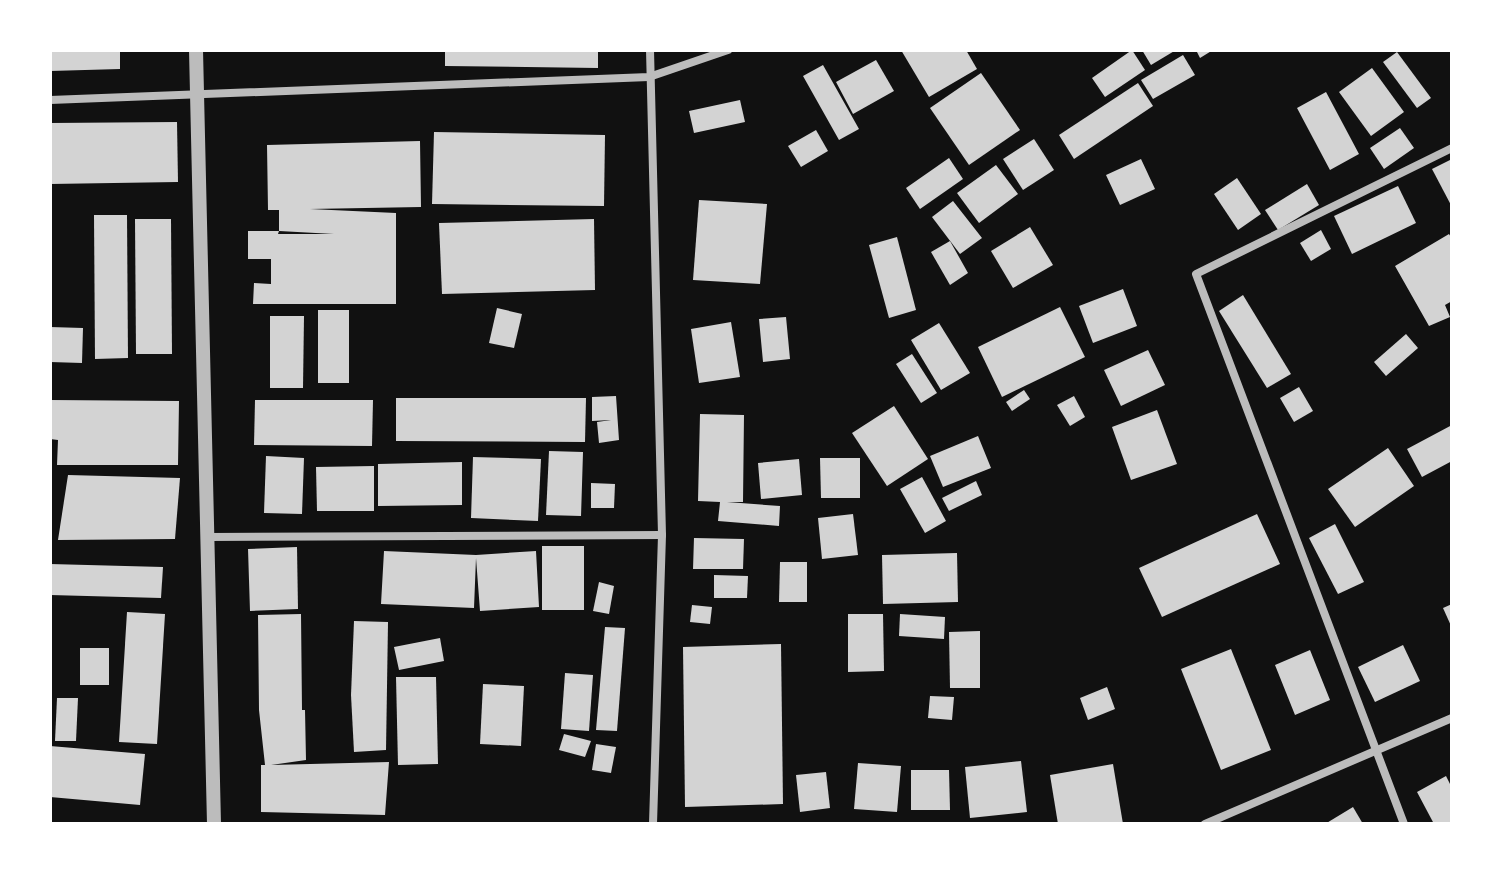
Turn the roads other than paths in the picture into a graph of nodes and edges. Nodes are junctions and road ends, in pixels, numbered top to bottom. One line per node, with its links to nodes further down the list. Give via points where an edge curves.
1 (196, 50): 5 (street)
2 (650, 50): 4 (street)
3 (728, 50): 4 (street)
4 (649, 77): 5 (street); 8 (street)
5 (196, 94): 6 (street); 9 (street)
6 (50, 100)
7 (1452, 148): 11 (street, via 1196,274)
8 (662, 535): 9 (street); 13 (street)
9 (209, 537): 12 (street)
10 (1452, 718): 11 (street)
11 (1376, 752): 14 (street); 15 (street)
12 (214, 824)
13 (653, 824)
14 (1205, 824)
15 (1404, 824)

